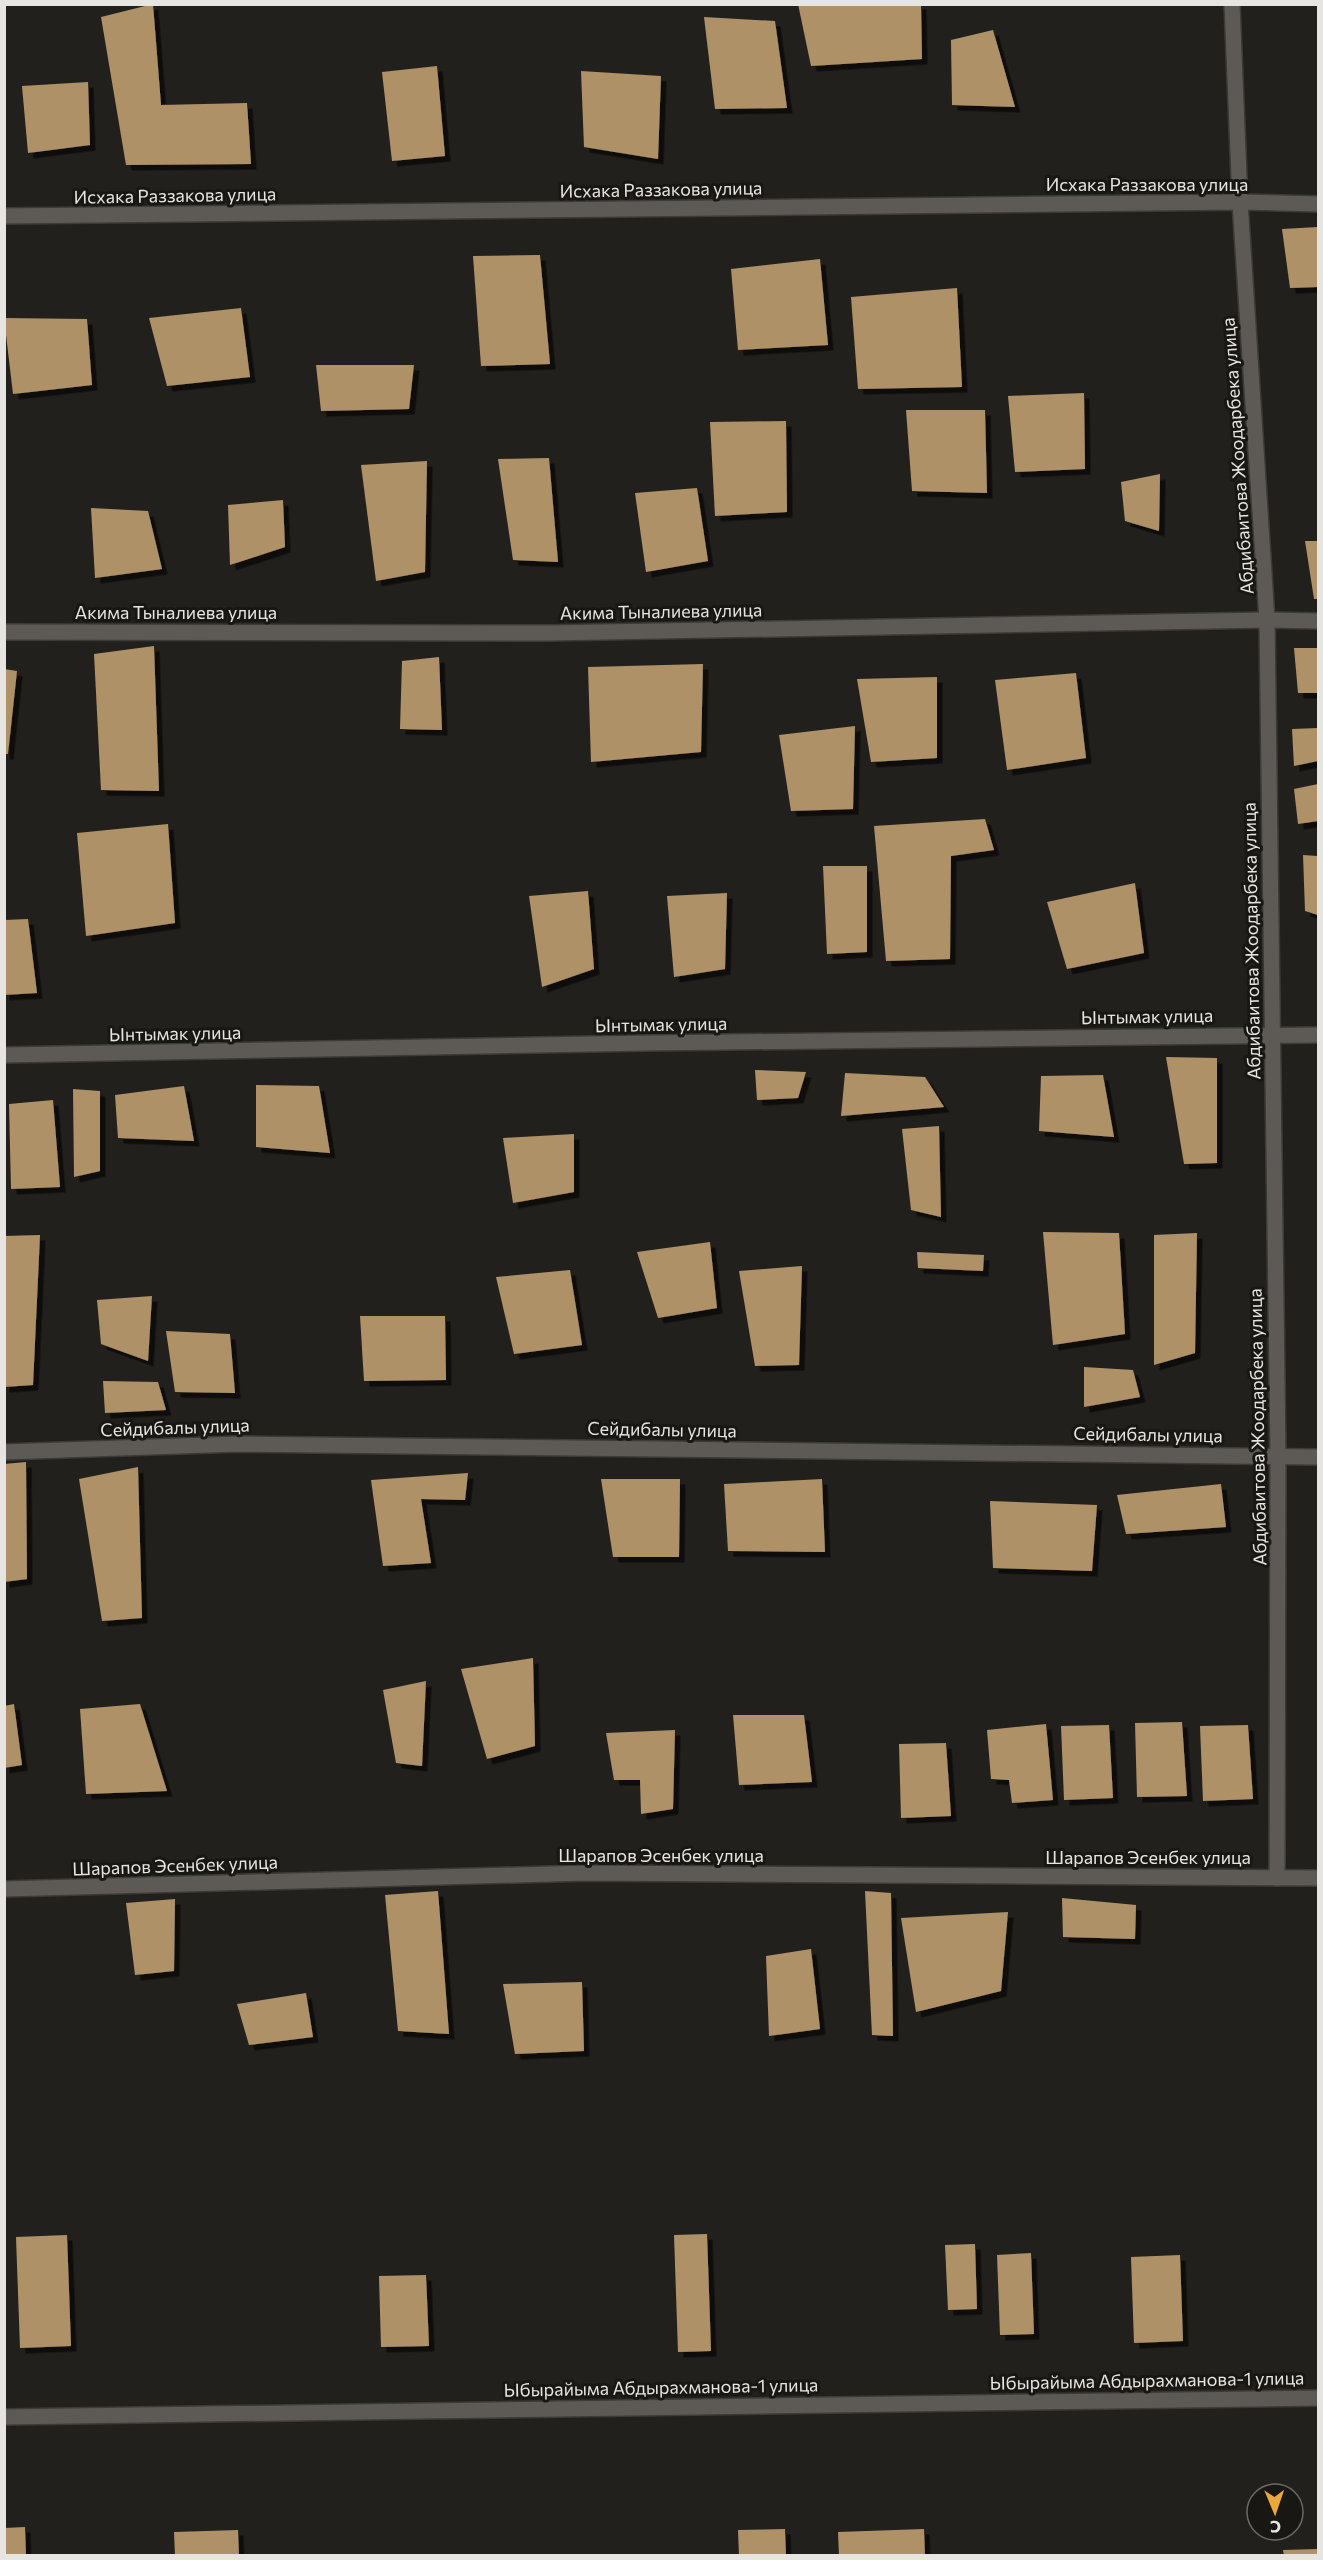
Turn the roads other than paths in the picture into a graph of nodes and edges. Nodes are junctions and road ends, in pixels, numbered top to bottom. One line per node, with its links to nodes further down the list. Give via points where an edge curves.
1 (1232, 4): 2 (street, Абдибаитова Жоодарбека улица)
2 (1240, 202): 3 (street, Исхака Раззакова улица); 4 (street, Исхака Раззакова улица); 5 (street, Абдибаитова Жоодарбека улица)
3 (1318, 204)
4 (4, 216)
5 (1267, 620): 6 (street, Акима Тыналиева улица); 7 (street, Акима Тыналиева улица, via 549,633); 8 (street, Абдибаитова Жоодарбека улица)
6 (1318, 621)
7 (4, 632)
8 (1271, 1034): 9 (street, Ынтымак улица); 10 (street, Ынтымак улица); 12 (street, Абдибаитова Жоодарбека улица)
9 (1318, 1035)
10 (4, 1055)
11 (4, 1452): 12 (street, Сейдибалы улица, via 238,1444)
12 (1278, 1456): 13 (street, Сейдибалы улица); 14 (street, Абдибаитова Жоодарбека улица)
13 (1318, 1457)
14 (1277, 1878): 15 (street, Шарапов Эсенбек улица); 16 (street, Шарапов Эсенбек улица, via 586,1874)
15 (1318, 1878)
16 (4, 1889)
17 (1318, 2398): 18 (street, Ыбырайыма Абдырахманова-1 улица)
18 (4, 2417)

